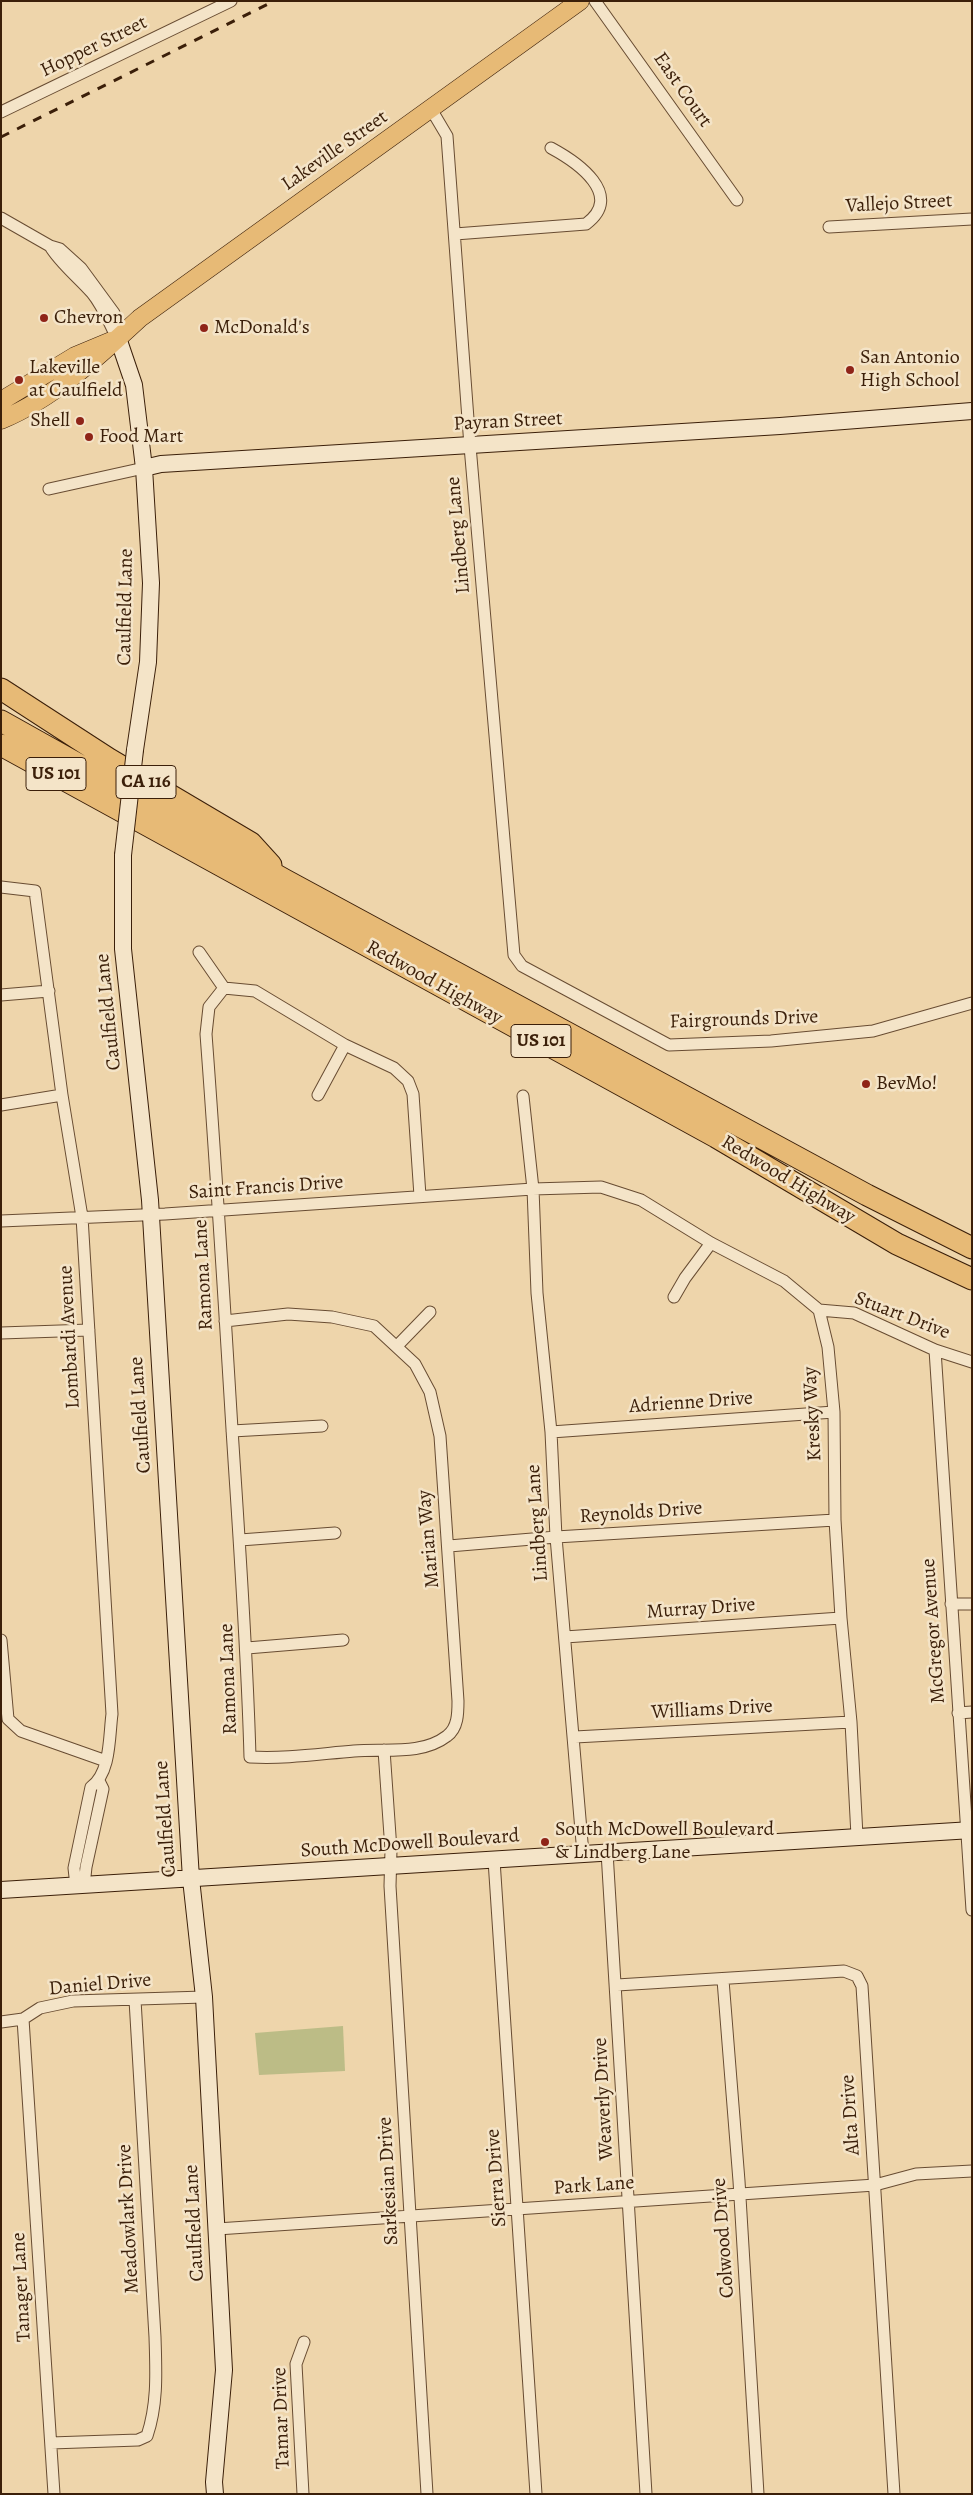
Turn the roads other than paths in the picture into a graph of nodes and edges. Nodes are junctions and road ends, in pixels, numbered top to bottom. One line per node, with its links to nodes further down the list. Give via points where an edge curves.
1 (230, 1): 5 (street, Hopper Street)
2 (580, 1): 4 (main road, Lakeville Street)
3 (596, 1): 7 (street, East Court)
4 (431, 109): 11 (street, Lindberg Lane, via 447,136); 12 (main road, Lakeville Street, via 140,318)
5 (1, 112)
6 (551, 148): 11 (street, via 575,161 600,189 602,201 594,218 586,224)
7 (737, 200)
8 (1, 218): 12 (street, Caulfield Lane, via 50,246 56,258 69,267 93,295)
9 (972, 219): 10 (street, Vallejo Street)
10 (829, 227)
11 (455, 234): 16 (street, Lindberg Lane)
12 (118, 338): 13 (main road, Lakeville Street, via 75,356); 15 (main road, Lakeville Street, via 99,356 44,395); 17 (main road, Caulfield Lane, via 134,385)
13 (1, 401)
14 (972, 411): 16 (main road, Payran Street)
15 (1, 420)
16 (470, 446): 17 (main road, Payran Street, via 161,464); 27 (street, Lindberg Lane)
17 (144, 468): 18 (street, Payran Street); 40 (main road, Caulfield Lane, bridge, via 151,583 150,622 143,707 123,855 123,949)
18 (49, 489)
19 (1, 689): 24 (highway, CA 116, via 109,759 251,843)
20 (1, 721): 24 (highway, Redwood Highway / US 101)
21 (1, 744): 23 (highway, Redwood Highway / US 101)
22 (1, 755): 23 (highway, CA 116)
23 (110, 803): 45 (highway, Redwood Highway / US 101, via 716,1137 897,1244)
24 (285, 880): 44 (highway, Redwood Highway / US 101, via 866,1195)
25 (1, 887): 29 (street, Lombardi Avenue, via 35,891)
26 (199, 952): 28 (street)
27 (517, 962): 31 (street, Fairgrounds Drive, via 669,1045 771,1041 873,1031)
28 (224, 988): 32 (street, via 255,991); 39 (street, Ramona Lane, via 209,1007 206,1034)
29 (49, 991): 30 (street); 33 (street, Lombardi Avenue)
30 (1, 994)
31 (972, 1003)
32 (345, 1045): 34 (street); 38 (street, via 394,1068 408,1081 413,1094)
33 (62, 1095): 36 (street); 41 (street, Lombardi Avenue)
34 (318, 1095)
35 (523, 1096): 37 (street, Lindberg Lane)
36 (1, 1105)
37 (532, 1189): 38 (street, Saint Francis Drive); 43 (street, via 600,1187 641,1200); 58 (street, Lindberg Lane, via 537,1293)
38 (420, 1196): 39 (street, Saint Francis Drive)
39 (220, 1210): 40 (street, Saint Francis Drive); 49 (street, Ramona Lane)
40 (150, 1214): 41 (street, Saint Francis Drive); 83 (main road, Caulfield Lane)
41 (82, 1217): 42 (street, Saint Francis Drive); 50 (street, Lombardi Avenue)
42 (1, 1221)
43 (711, 1243): 46 (street); 47 (street, via 784,1281)
44 (972, 1248)
45 (972, 1279)
46 (674, 1297)
47 (818, 1310): 53 (street, Stuart Drive, via 854,1313); 55 (street, Kresky Way, via 828,1347)
48 (430, 1312): 52 (street)
49 (226, 1321): 52 (street, Marian Way, via 288,1314 332,1317 374,1326); 57 (street, Ramona Lane)
50 (89, 1330): 51 (street); 76 (street, Lombardi Avenue, via 112,1714)
51 (1, 1334)
52 (397, 1346): 63 (street, Marian Way, via 415,1364 430,1392 440,1436)
53 (935, 1350): 54 (street, Stuart Drive); 64 (street, McGregor Avenue)
54 (972, 1362)
55 (834, 1412): 58 (street, Adrienne Drive); 59 (street, Kresky Way)
56 (322, 1426): 57 (street)
57 (232, 1430): 62 (street, Ramona Lane)
58 (551, 1432): 61 (street, Lindberg Lane)
59 (835, 1520): 61 (street, Reynolds Drive); 66 (street, Kresky Way)
60 (335, 1533): 62 (street)
61 (556, 1537): 63 (street, Reynolds Drive); 67 (street, Lindberg Lane)
62 (240, 1540): 70 (street, Ramona Lane)
63 (449, 1546): 75 (street, Marian Way, via 458,1718 449,1735 434,1744 407,1750)
64 (951, 1604): 65 (street); 72 (street, McGregor Avenue)
65 (972, 1604)
66 (841, 1618): 67 (street, Murray Drive); 73 (street, Kresky Way)
67 (565, 1636): 74 (street, Lindberg Lane)
68 (1, 1640): 76 (street, via 8,1718 21,1731)
69 (343, 1640): 70 (street)
70 (247, 1648): 75 (street, Ramona Lane, via 250,1757 310,1757)
71 (972, 1712): 72 (street)
72 (958, 1713): 77 (street, McGregor Avenue)
73 (851, 1722): 74 (street, Williams Drive); 78 (street, Kresky Way)
74 (574, 1736): 80 (street, Lindberg Lane)
75 (384, 1750): 82 (street)
76 (106, 1761): 84 (street, Lombardi Avenue, via 100,1781 92,1787 74,1868)
77 (969, 1831): 78 (main road, South McDowell Boulevard); 86 (street, McGregor Avenue)
78 (857, 1836): 79 (main road, South McDowell Boulevard)
79 (607, 1852): 80 (main road, South McDowell Boulevard); 88 (street, Weaverly Drive)
80 (582, 1854): 81 (main road, South McDowell Boulevard)
81 (494, 1860): 82 (main road, South McDowell Boulevard); 97 (street, Sierra Drive)
82 (392, 1866): 83 (main road, South McDowell Boulevard); 98 (street, Sarkesian Drive, via 390,1886)
83 (191, 1879): 84 (main road, South McDowell Boulevard); 89 (main road, Caulfield Lane)
84 (80, 1886): 85 (main road, South McDowell Boulevard)
85 (1, 1890)
86 (972, 1910)
87 (723, 1980): 88 (street, Alta Drive); 94 (street, Alta Drive, via 844,1971 857,1976 862,1986); 95 (street, Colwood Drive)
88 (616, 1985): 96 (street, Weaverly Drive)
89 (204, 1996): 90 (street, Daniel Drive); 99 (main road, Caulfield Lane)
90 (135, 2000): 91 (street, Daniel Drive, via 73,2001 40,2008); 101 (street, Meadowlark Drive, via 156,2388 152,2419 147,2436 138,2440)
91 (23, 2019): 92 (street, Daniel Drive); 101 (street, Tanager Lane)
92 (1, 2022)
93 (972, 2170): 94 (street, Park Lane, via 916,2174)
94 (875, 2185): 95 (street, Park Lane); 109 (street, Alta Drive)
95 (740, 2194): 96 (street, Park Lane); 108 (street, Colwood Drive)
96 (629, 2202): 97 (street, Park Lane); 107 (street, Weaverly Drive)
97 (518, 2210): 98 (street, Park Lane); 106 (street, Sierra Drive)
98 (410, 2216): 99 (street, Park Lane); 105 (street, Sarkesian Drive)
99 (217, 2229): 103 (main road, Caulfield Lane, via 224,2370)
100 (304, 2342): 104 (street, Tamar Drive, via 296,2364)
101 (51, 2443): 102 (street, Tanager Lane)
102 (54, 2494)
103 (215, 2494)
104 (303, 2494)
105 (427, 2494)
106 (536, 2494)
107 (646, 2494)
108 (758, 2494)
109 (894, 2494)

